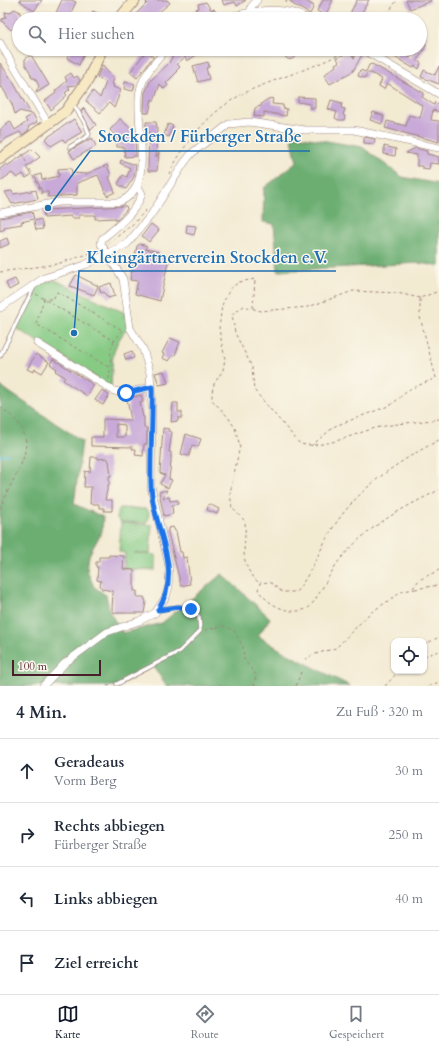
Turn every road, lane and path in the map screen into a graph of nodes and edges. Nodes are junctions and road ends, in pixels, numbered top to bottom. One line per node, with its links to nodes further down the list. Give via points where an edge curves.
1 (135, 0): 7 (main road)
2 (257, 0): 8 (street, via 251,7)
3 (286, 0): 5 (path)
4 (397, 0): 10 (path)
5 (286, 4)
6 (275, 10): 8 (street); 9 (street)
7 (125, 12)
8 (251, 12)
9 (293, 12)
10 (389, 12)
11 (0, 43): 17 (street)
12 (99, 56): 16 (main road, via 88,80)
13 (162, 56): 22 (street, via 145,78 140,90 138,108 142,164)
14 (374, 56): 15 (street)
15 (439, 94)
16 (72, 103): 17 (main road); 19 (lane, via 89,134)
17 (49, 125): 18 (main road)
18 (18, 147): 21 (main road); 23 (path)
19 (70, 147)
20 (439, 148): 25 (street, via 354,130 304,130 249,122 229,124 192,153 152,215 131,240)
21 (0, 159)
22 (137, 184): 23 (street, via 128,198 119,202); 25 (street, via 142,194 138,202 126,218 102,239 101,244)
23 (47, 204): 24 (street)
24 (0, 213)
25 (106, 254): 26 (street, via 84,265); 33 (street, via 123,278)
26 (36, 282): 28 (lane); 31 (street)
27 (439, 291): 29 (path)
28 (32, 292): 30 (path); 37 (lane)
29 (420, 298): 32 (path, via 398,293 354,292 308,307 261,311); 40 (path, via 420,317)
30 (44, 299): 34 (path, via 53,299 58,292); 35 (path); 38 (path, via 36,324)
31 (0, 308)
32 (252, 308): 46 (path, via 244,306 232,314 235,333 252,367 254,390 300,444); 50 (path, via 255,279 239,282 230,289 222,305 219,329 225,359 223,370 214,384 212,400 235,428 240,446 230,493 232,508 244,522 244,557 251,575)
33 (129, 325): 34 (path); 41 (street, via 147,358)
34 (122, 330): 35 (path)
35 (114, 341): 38 (path)
36 (37, 343): 42 (street)
37 (0, 356)
38 (110, 368): 42 (path)
39 (439, 377): 40 (path)
40 (436, 378): 46 (path, via 410,389 391,405 335,426)
41 (152, 387): 42 (street, via 126,393); 53 (street, via 152,490 170,575 168,591)
42 (108, 388)
43 (0, 407): 48 (path, via 17,420 26,449 22,465)
44 (439, 419): 46 (path, via 380,427 325,445)
45 (439, 440): 50 (path, via 386,471 369,485 330,532 307,579 296,592 282,592 270,582)
46 (311, 446)
47 (439, 490): 50 (path, via 368,530 338,562 310,607 296,612 280,608 261,594 258,590)
48 (0, 510)
49 (439, 570): 52 (path, via 419,580)
50 (260, 583)
51 (439, 585): 52 (path)
52 (415, 589): 59 (path, via 403,591 370,613 336,648 312,655)
53 (158, 610): 54 (lane, via 178,607 191,609 199,617); 64 (street, via 152,616 107,632 65,664)
54 (200, 631): 63 (lane, via 180,651); 65 (path, via 225,626 234,631 243,647 244,660 256,675)
55 (439, 637): 56 (path)
56 (427, 643)
57 (439, 651): 58 (path)
58 (427, 655)
59 (305, 660)
60 (301, 672): 66 (path)
61 (396, 674): 67 (path)
62 (439, 682): 68 (path)
63 (117, 684)
64 (43, 686)
65 (254, 686)
66 (296, 686)
67 (385, 686)
68 (429, 686)

